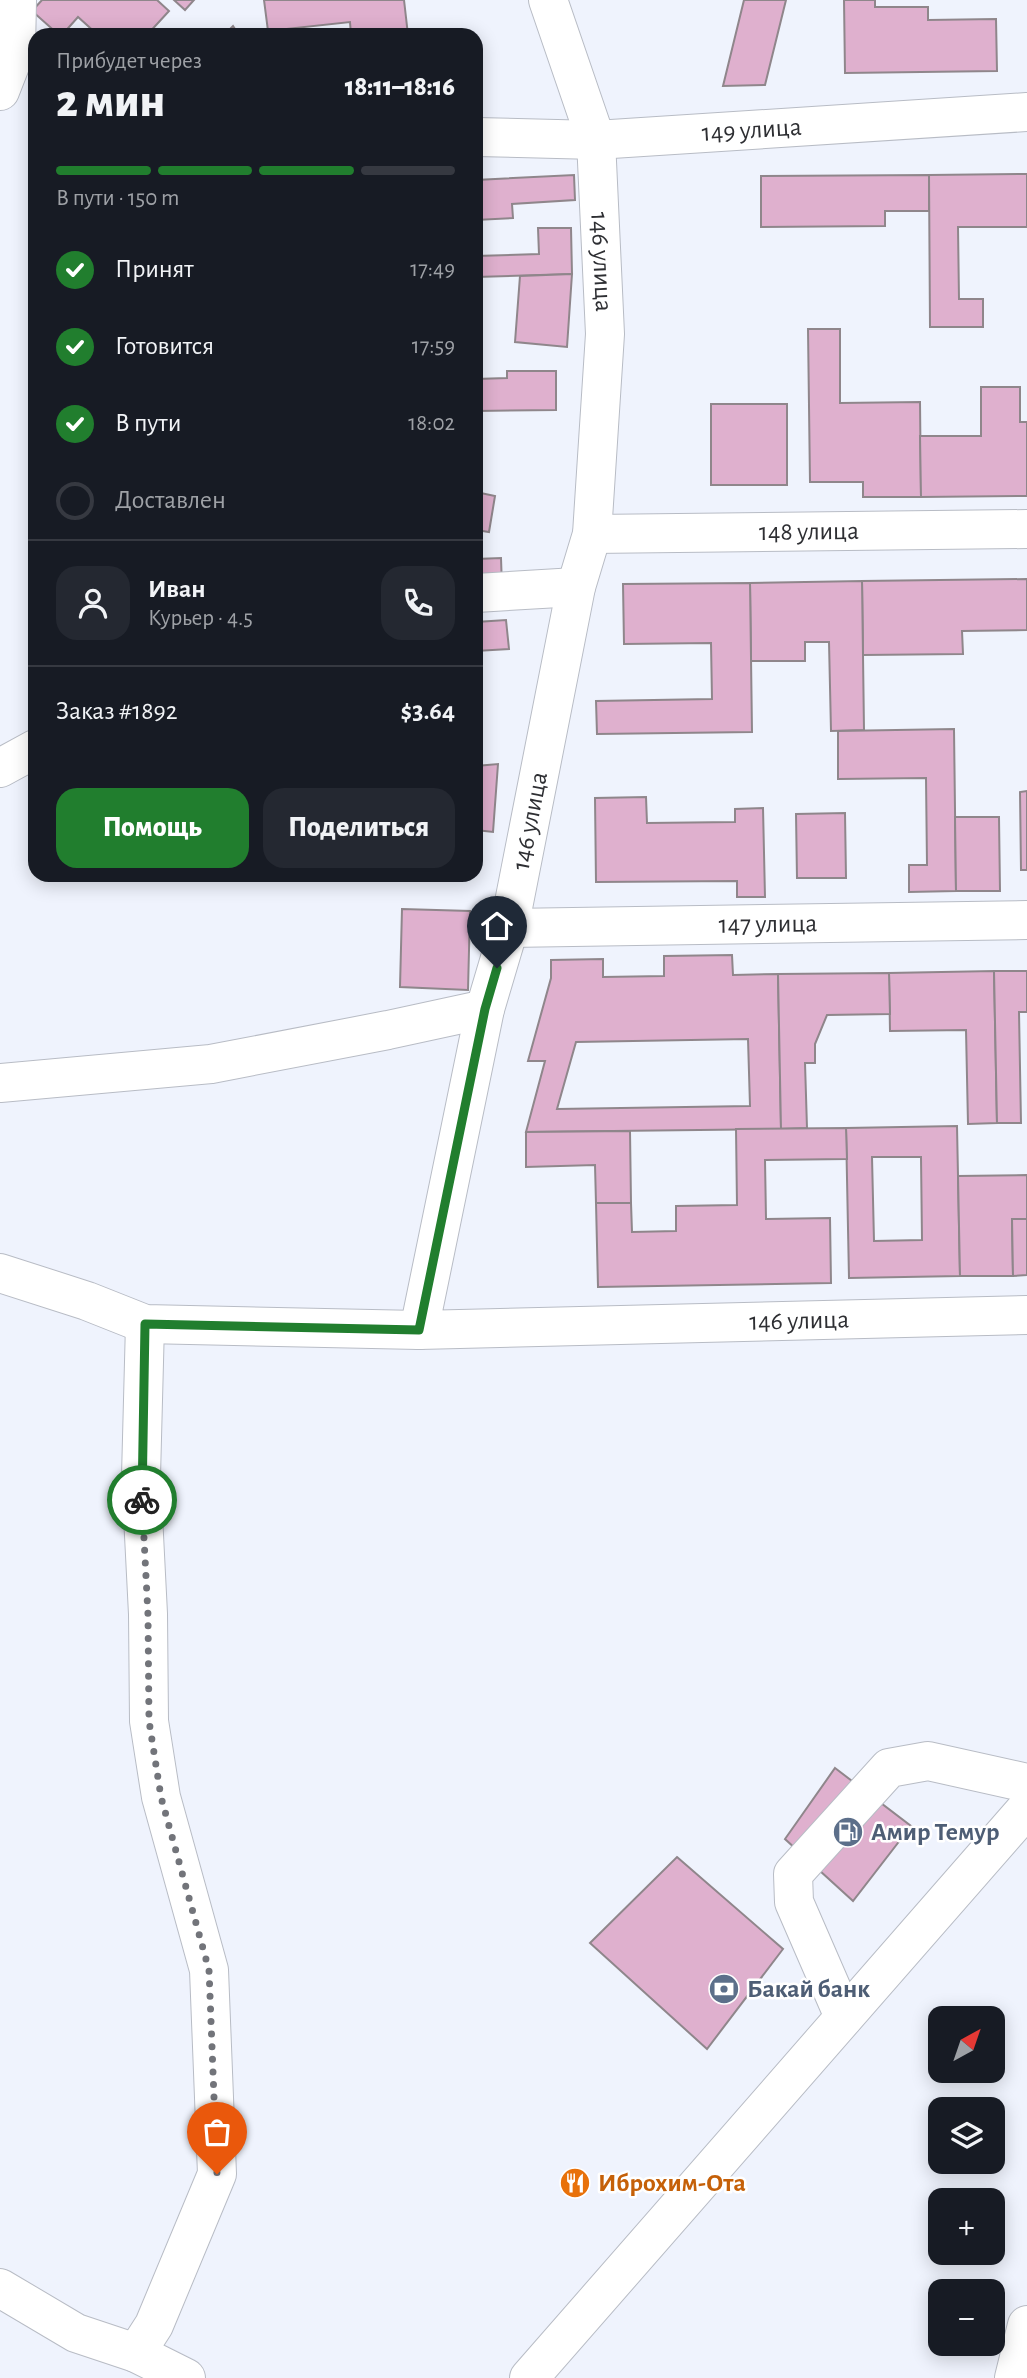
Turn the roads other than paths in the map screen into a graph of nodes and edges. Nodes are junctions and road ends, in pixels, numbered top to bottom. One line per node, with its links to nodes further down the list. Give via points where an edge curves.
1 (17, 0): 3 (street, via 16,50)
2 (548, 0): 6 (street, 146 улица)
3 (0, 91)
4 (1027, 112): 6 (street, 149 улица)
5 (483, 137): 6 (street, 149 улица)
6 (596, 140): 8 (street, 146 улица, via 605,334)
7 (1027, 529): 8 (street, 148 улица)
8 (592, 534): 9 (street, 146 улица)
9 (576, 587): 10 (street); 14 (street, 146 улица)
10 (483, 593)
11 (28, 753): 12 (street)
12 (0, 768)
13 (1027, 920): 14 (street, 147 улица)
14 (509, 928): 15 (street, 146 улица)
15 (485, 1009): 16 (street, via 211,1064); 20 (street, 146 улица)
16 (0, 1083)
17 (0, 1273): 19 (street)
18 (1027, 1315): 20 (street, 146 улица)
19 (145, 1324): 20 (street); 26 (street, via 141,1476 149,1721 161,1797 209,1970 217,2174 154,2325)
20 (419, 1330)
21 (1027, 1783): 23 (street, via 928,1760 889,1768 793,1874 794,1902)
22 (1027, 1808): 23 (street)
23 (845, 2017): 28 (street)
24 (0, 2288): 26 (street, via 76,2333)
25 (1027, 2325): 29 (street)
26 (136, 2353): 27 (street)
27 (187, 2378)
28 (529, 2378)
29 (1014, 2378)

